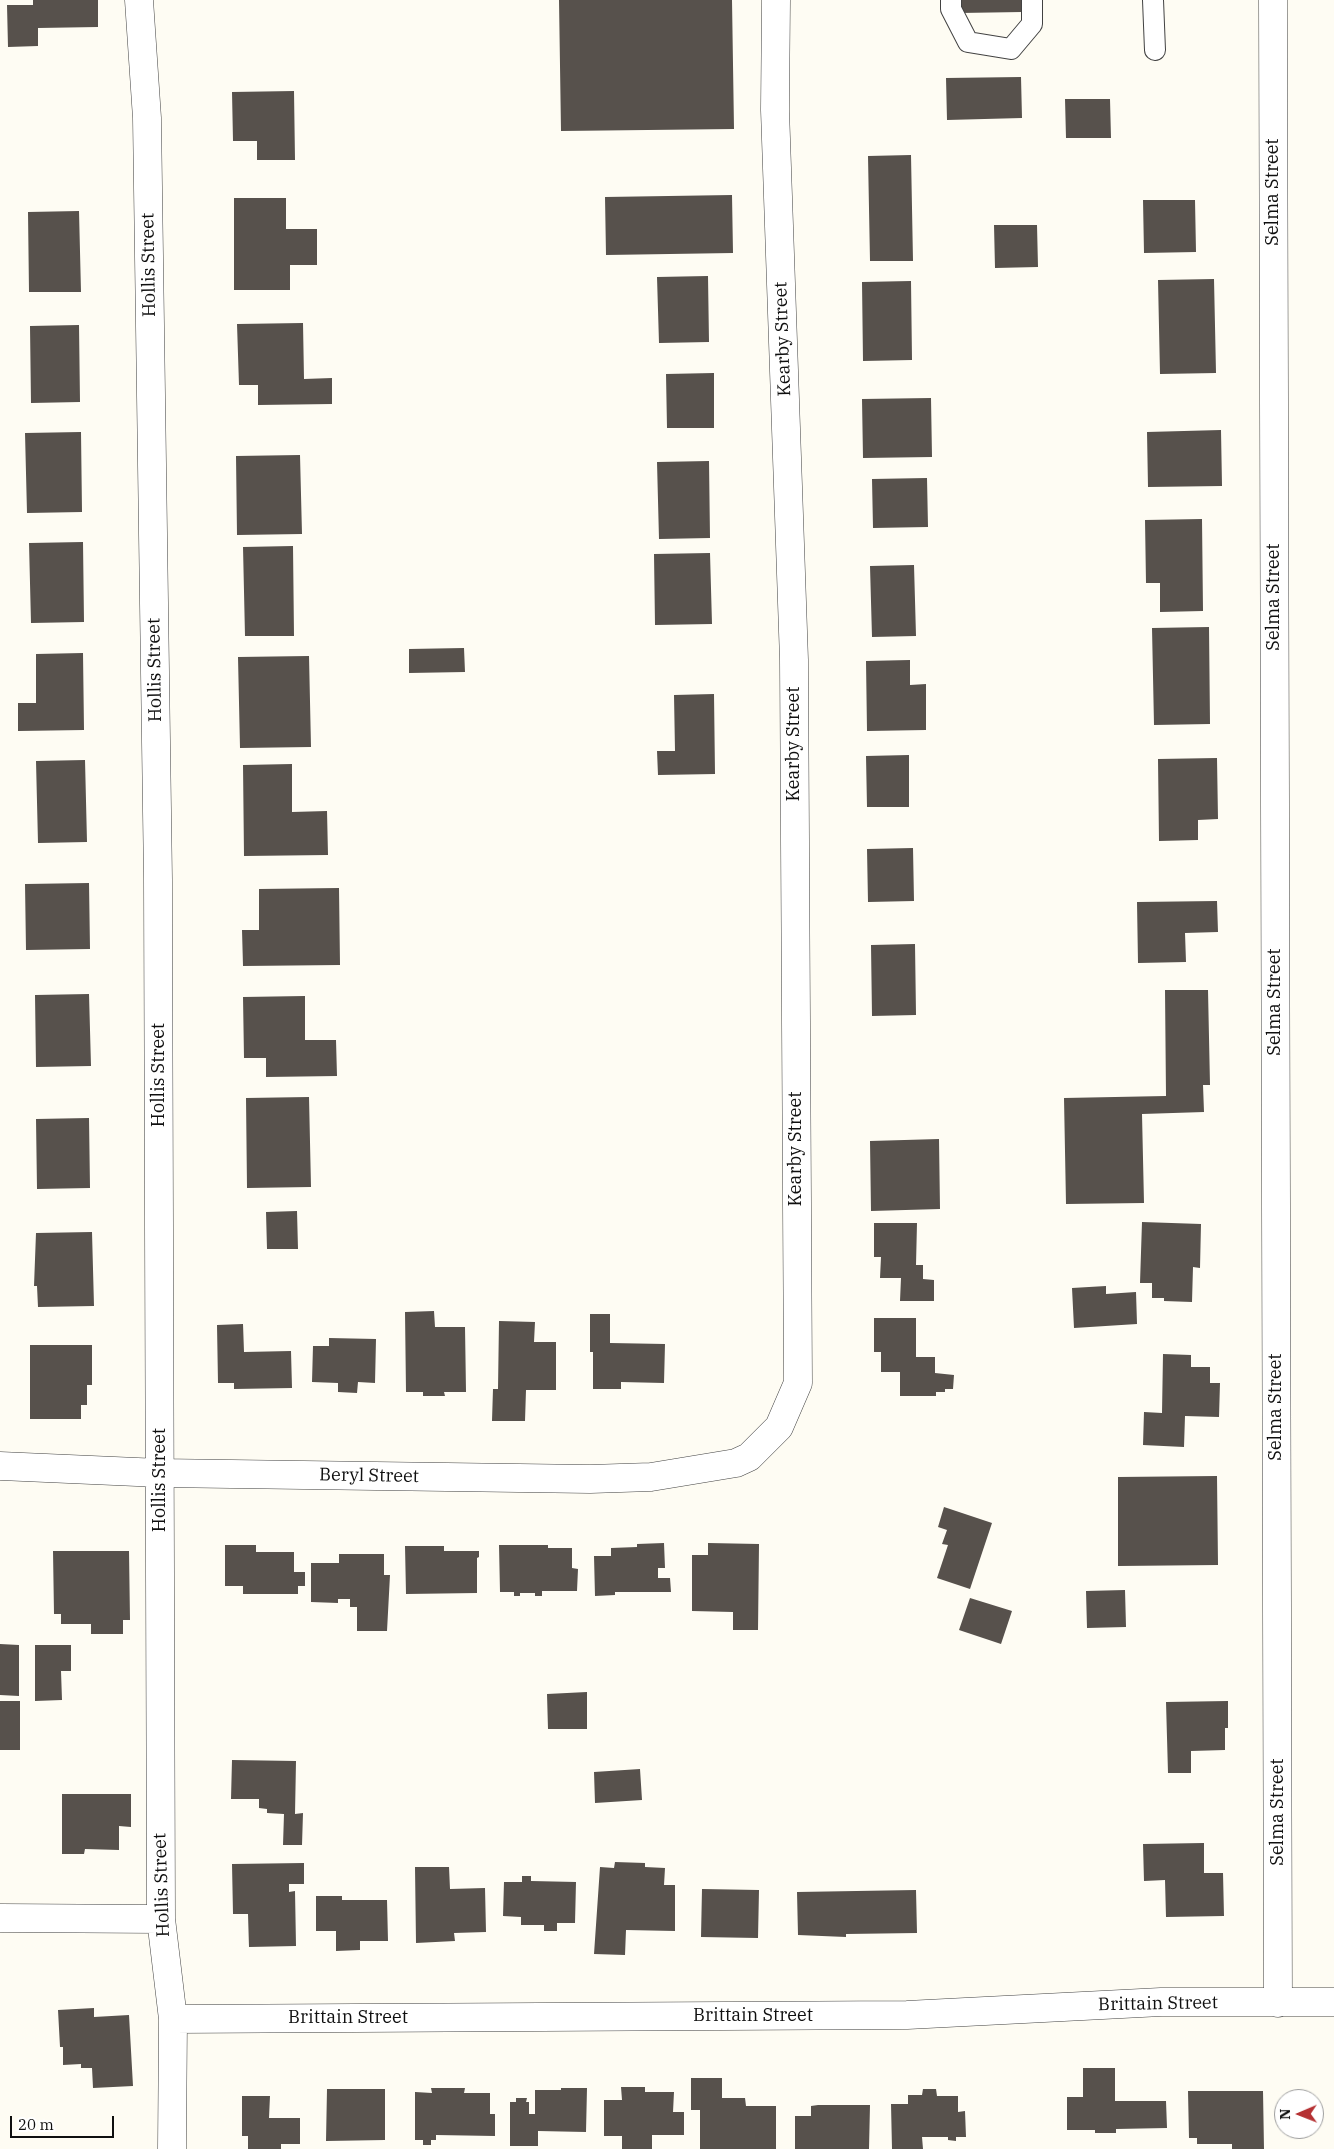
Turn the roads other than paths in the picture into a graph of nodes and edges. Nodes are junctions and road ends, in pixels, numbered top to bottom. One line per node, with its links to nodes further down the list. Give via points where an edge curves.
1 (139, 0): 10 (street, Hollis Street, via 147,118 158,850)
2 (776, 0): 8 (street, Kearby Street, via 775,110 794,660 798,1383 779,1427 749,1458)
3 (951, 0): 4 (lane, via 951,9 968,42 1011,50 1032,24)
4 (1032, 0)
5 (1153, 0): 7 (lane)
6 (1273, 0): 14 (street, Selma Street)
7 (1155, 50)
8 (736, 1462): 10 (street, Beryl Street, via 651,1477 590,1479)
9 (0, 1466): 10 (street, Beryl Street)
10 (160, 1473): 12 (street, Hollis Street)
11 (0, 1918): 12 (street)
12 (160, 1920): 15 (street, Hollis Street)
13 (1334, 2002): 14 (street, Brittain Street)
14 (1278, 2003): 15 (street, Brittain Street, via 1161,2002 906,2015)
15 (173, 2019): 16 (street, Hollis Street)
16 (172, 2149)

